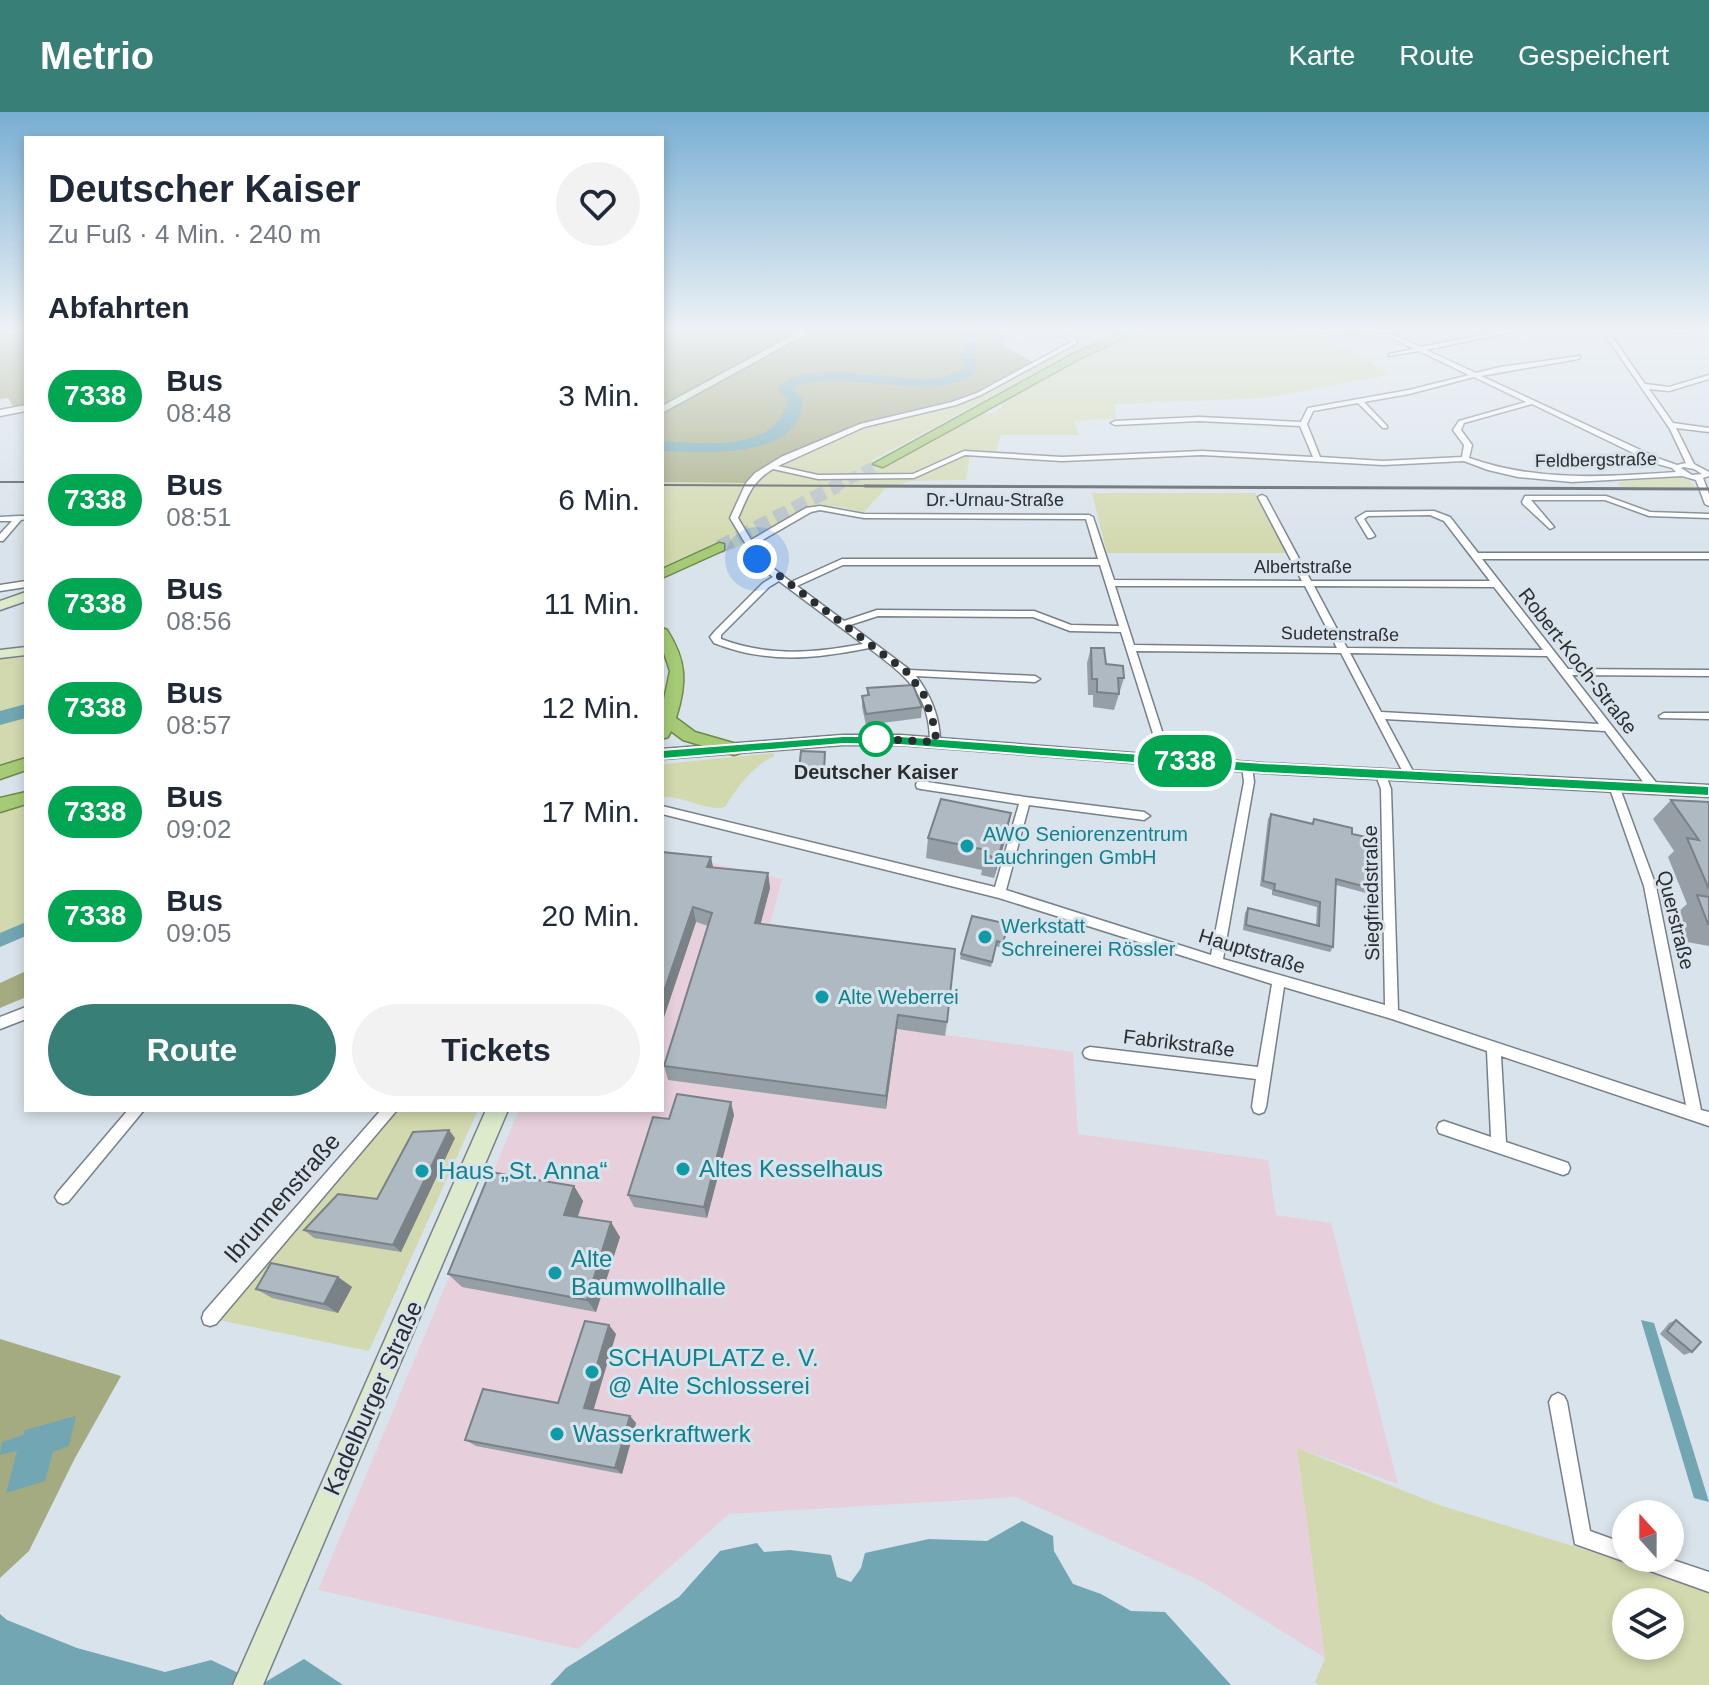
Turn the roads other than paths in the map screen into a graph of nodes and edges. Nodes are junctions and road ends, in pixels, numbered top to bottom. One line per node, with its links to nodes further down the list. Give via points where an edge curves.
1 (958, 402): 19 (street, via 862,425)
2 (992, 402): 17 (highway)
3 (1346, 402): 11 (street, via 1310,409)
4 (1361, 402): 13 (street)
5 (1532, 402): 16 (street, via 1461,422 1457,430 1468,445)
6 (1533, 402): 20 (street)
7 (1655, 402): 12 (street)
8 (24, 408): 9 (street)
9 (0, 413)
10 (1115, 423): 11 (street, via 1199,419)
11 (1303, 424): 15 (street)
12 (1671, 425): 14 (street); 18 (street)
13 (1385, 427)
14 (1709, 430)
15 (1317, 458): 16 (street, via 1383,463); 19 (street, via 1202,453 1062,459 964,453 914,476 818,477)
16 (1465, 459): 20 (street, Feldbergstraße, via 1521,477)
17 (879, 464)
18 (1691, 466): 20 (street); 21 (street)
19 (773, 467): 30 (street, via 749,485 736,509 738,528)
20 (1680, 470): 21 (street)
21 (1705, 476): 23 (street)
22 (1262, 497): 39 (street)
23 (1709, 504)
24 (1709, 516): 27 (street, via 1649,514 1606,498 1528,498 1526,502)
25 (23, 518): 26 (street); 29 (street)
26 (0, 519)
27 (1550, 527)
28 (1371, 536): 32 (street, Robert-Koch-Straße, via 1360,518 1366,514 1431,513 1447,519)
29 (0, 539)
30 (752, 543): 34 (street, Dr.-Urnau-Straße, via 820,508 864,516 1089,517); 37 (street, via 757,559)
31 (719, 547): 35 (highway)
32 (1474, 556): 33 (street, Robert-Koch-Straße); 42 (street, Robert-Koch-Straße)
33 (1709, 556)
34 (1103, 562): 38 (street, Dr.-Urnau-Straße); 43 (street, via 842,562)
35 (677, 567): 36 (highway); 41 (highway)
36 (664, 573)
37 (779, 577): 43 (street); 50 (street, via 718,633 717,641 793,657)
38 (1110, 583): 39 (street, Albertstraße); 48 (street, Dr.-Urnau-Straße)
39 (1308, 583): 42 (street, Albertstraße); 52 (street)
40 (24, 584): 44 (street)
41 (664, 584)
42 (1495, 584): 54 (street, Robert-Koch-Straße)
43 (791, 585): 47 (street)
44 (0, 588)
45 (24, 597): 46 (main road)
46 (0, 606)
47 (844, 624): 48 (street, via 877,613 1034,614 1070,628); 50 (street)
48 (1125, 629): 51 (street, Dr.-Urnau-Straße)
49 (664, 636): 63 (highway, via 679,669)
50 (870, 645): 57 (street)
51 (1131, 648): 52 (street, Sudetenstraße); 68 (street, Dr.-Urnau-Straße)
52 (1344, 650): 54 (street, Sudetenstraße); 60 (street)
53 (24, 651): 55 (main road)
54 (1548, 653): 56 (street, Robert-Koch-Straße)
55 (0, 654)
56 (1564, 672): 58 (street); 64 (street, Robert-Koch-Straße)
57 (908, 673): 59 (street); 65 (street, via 924,695)
58 (1709, 673)
59 (1035, 679)
60 (1379, 715): 64 (street); 72 (street)
61 (1664, 716): 62 (street)
62 (1709, 716)
63 (664, 726): 66 (highway)
64 (1606, 728): 76 (street, Robert-Koch-Straße)
65 (935, 742): 66 (main road, via 854,740); 68 (main road)
66 (734, 749): 67 (main road)
67 (664, 754)
68 (1166, 759): 69 (main road)
69 (1247, 766): 71 (main road); 84 (street, via 1249,782)
70 (24, 768): 73 (highway)
71 (1380, 773): 72 (main road); 86 (street, Siegfriedstraße, via 1386,789)
72 (1410, 775): 75 (main road)
73 (0, 776)
74 (921, 785): 79 (street)
75 (1614, 786): 76 (main road); 96 (street, Querstraße, via 1650,886)
76 (1654, 788): 77 (main road)
77 (1709, 791)
78 (24, 799): 80 (highway)
79 (1025, 801): 82 (street); 83 (street)
80 (0, 805)
81 (664, 810): 83 (street, Hauptstraße)
82 (1144, 816)
83 (999, 893): 84 (street, Hauptstraße)
84 (1216, 962): 85 (street, Hauptstraße)
85 (1279, 980): 86 (street, Hauptstraße); 91 (street)
86 (1392, 1013): 89 (street, Hauptstraße)
87 (24, 1014): 88 (street)
88 (0, 1023)
89 (1494, 1047): 96 (street, Hauptstraße); 99 (street)
90 (1090, 1053): 91 (street, Fabrikstraße)
91 (1264, 1074): 92 (street)
92 (1259, 1107)
93 (135, 1112): 101 (street)
94 (388, 1112): 102 (street, Ibrunnenstraße)
95 (496, 1112): 107 (main road, Kadelburger Straße)
96 (1695, 1114): 97 (street, Hauptstraße)
97 (1709, 1119)
98 (1444, 1128): 99 (street)
99 (1499, 1146): 100 (street)
100 (1563, 1168)
101 (63, 1197)
102 (210, 1318)
103 (1558, 1402): 104 (street, via 1582,1537)
104 (1612, 1548)
105 (1680, 1572): 106 (street)
106 (1709, 1582)
107 (248, 1685)

